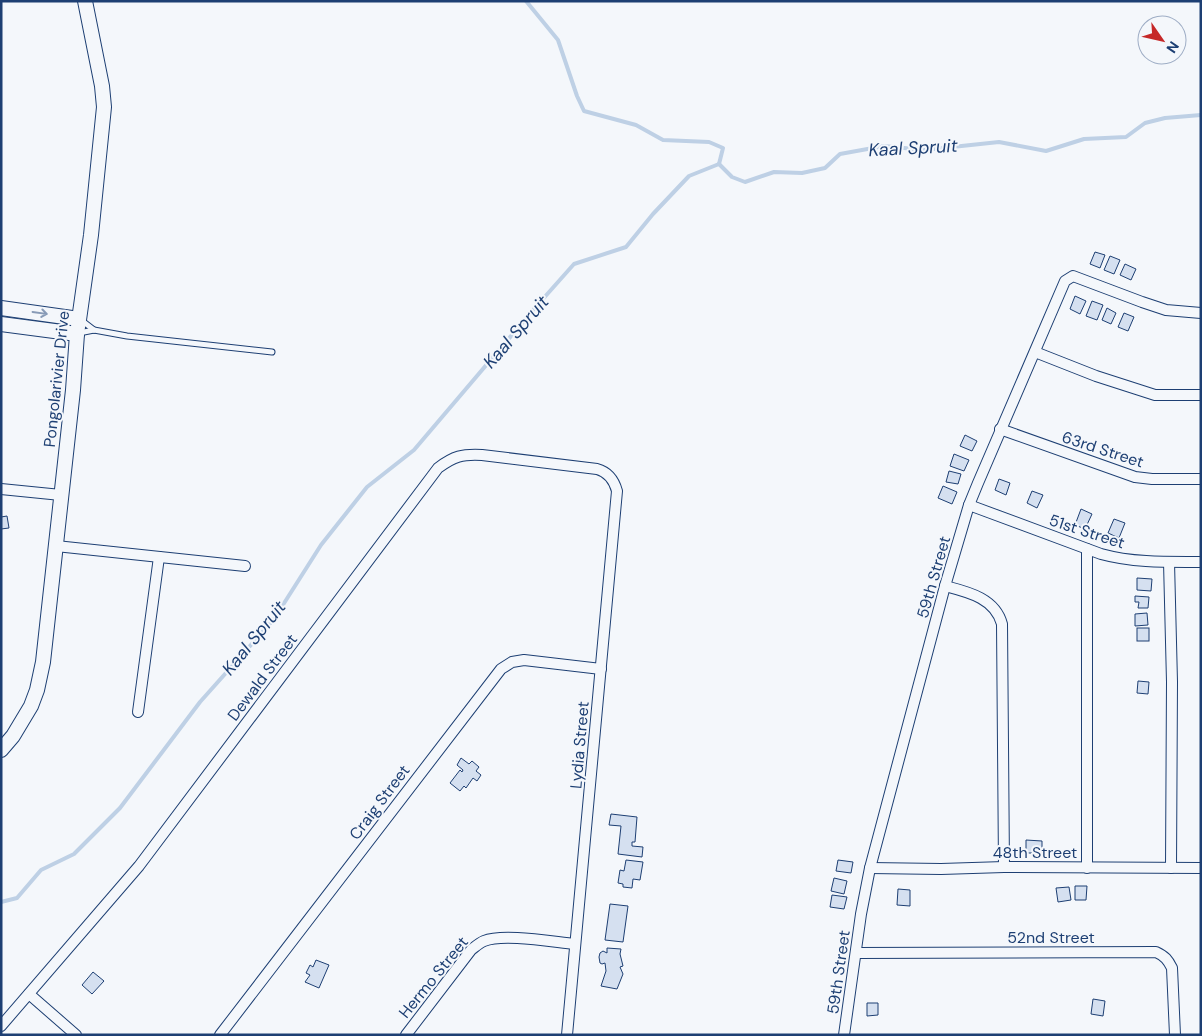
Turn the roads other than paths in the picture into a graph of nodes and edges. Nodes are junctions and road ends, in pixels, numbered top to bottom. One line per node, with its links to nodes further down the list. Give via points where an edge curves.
1 (85, 1): 4 (street, Pongolarivier Drive, via 104,107)
2 (1, 308): 4 (street, one-way to 4)
3 (1201, 313): 9 (street, 59th Street, via 1166,310 1073,276 1065,281)
4 (79, 318): 6 (lane); 7 (street, Pongolarivier Drive)
5 (1, 324): 7 (street)
6 (94, 330): 7 (lane); 8 (lane)
7 (77, 334): 15 (street, Pongolarivier Drive)
8 (272, 352)
9 (1035, 352): 10 (street, via 1148,392 1167,396); 11 (street, 59th Street)
10 (1201, 395)
11 (1000, 429): 13 (street, 63rd Street, via 1135,476); 16 (street, 59th Street)
12 (597, 469): 24 (street, Lydia Street, via 604,471 614,482 618,500); 34 (street, Dewald Street, via 464,454 438,468 139,866)
13 (1201, 479)
14 (1, 490): 15 (street)
15 (61, 495): 17 (street, Pongolarivier Drive)
16 (970, 505): 18 (street, 51st Street); 23 (street, 59th Street)
17 (56, 546): 19 (street); 26 (street, Pongolarivier Drive, via 38,690 25,719)
18 (1087, 549): 20 (street, 51st Street, via 1126,560); 29 (street)
19 (159, 557): 22 (street); 25 (street)
20 (1169, 562): 21 (street, 51st Street); 30 (street)
21 (1201, 562)
22 (245, 566)
23 (945, 586): 27 (street, via 987,602 1000,616 1002,624); 28 (street, 59th Street)
24 (600, 669): 32 (street, Lydia Street); 37 (street, Craig Street, via 524,660 512,662 501,669)
25 (138, 712)
26 (1, 750)
27 (1004, 867): 28 (street, 48th Street); 29 (street, 48th Street)
28 (870, 868): 33 (street, 59th Street)
29 (1087, 868): 30 (street, 48th Street)
30 (1171, 868): 31 (street, 48th Street)
31 (1201, 868)
32 (575, 944): 38 (street, Hermo Street, via 507,938 482,941 471,950); 39 (street, Lydia Street)
33 (856, 953): 40 (street, 59th Street); 41 (street, 52nd Street, via 1156,952 1172,968)
34 (29, 994): 35 (street, Dewald Street); 36 (street)
35 (1, 1026)
36 (76, 1035)
37 (220, 1035)
38 (406, 1035)
39 (567, 1035)
40 (844, 1035)
41 (1175, 1035)

